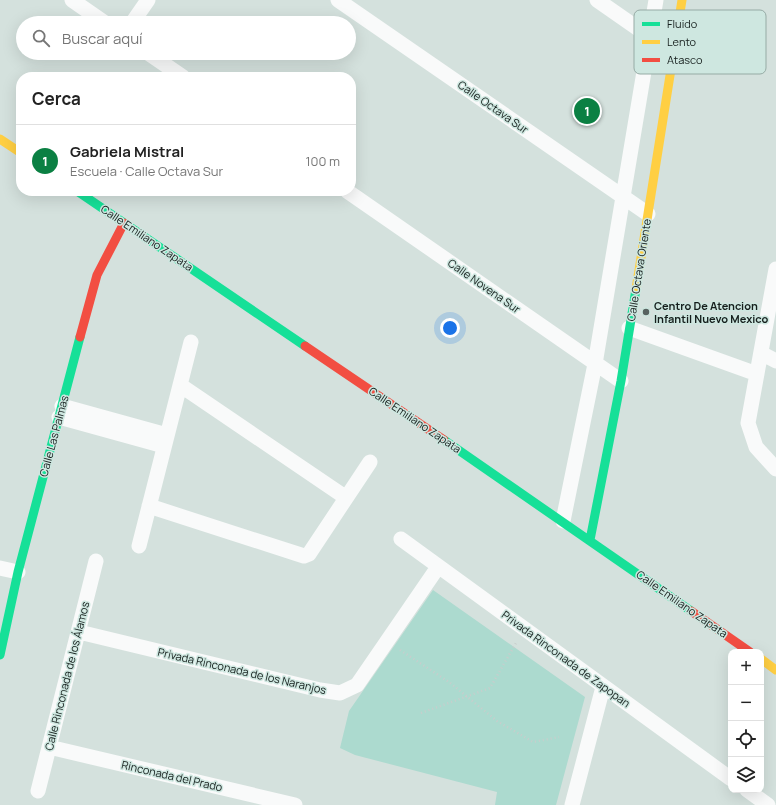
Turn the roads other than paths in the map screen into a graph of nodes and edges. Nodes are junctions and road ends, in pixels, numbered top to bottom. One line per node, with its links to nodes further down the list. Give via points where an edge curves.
1 (72, 0): 9 (street)
2 (148, 0): 10 (street)
3 (338, 0): 20 (street, Calle Octava Sur)
4 (596, 0): 11 (street)
5 (656, 0): 7 (street)
6 (682, 0): 8 (street, Calle Octava Oriente)
7 (654, 10)
8 (680, 10)
9 (95, 16)
10 (137, 16)
11 (634, 26)
12 (158, 60): 13 (street)
13 (176, 72)
14 (644, 74): 20 (street)
15 (670, 74): 21 (street, Calle Octava Oriente)
16 (0, 139): 17 (street)
17 (16, 150)
18 (84, 196): 22 (street, Calle Emiliano Zapata)
19 (354, 196): 28 (street, Calle Novena Sur)
20 (623, 197): 21 (street, Calle Octava Sur); 28 (street)
21 (648, 214): 24 (street, Calle Octava Oriente)
22 (124, 223): 32 (street, Calle Las Palmas, via 96,275); 38 (street, Calle Emiliano Zapata)
23 (776, 269): 26 (street)
24 (629, 328): 29 (street); 30 (street, Calle Octava Oriente)
25 (191, 342): 31 (street)
26 (761, 353): 27 (street); 29 (street)
27 (776, 361)
28 (596, 364): 30 (street, Calle Novena Sur); 38 (street)
29 (756, 374): 35 (street, via 748,423 756,447)
30 (621, 382): 40 (street, Calle Octava Oriente)
31 (180, 385): 33 (street); 36 (street)
32 (60, 412): 33 (street); 45 (street, Calle Las Palmas)
33 (165, 440): 37 (street)
34 (370, 462): 36 (street)
35 (776, 469)
36 (345, 497): 37 (street, via 309,554 304,556)
37 (149, 506): 41 (street)
38 (563, 521): 40 (street, Calle Emiliano Zapata)
39 (401, 539): 43 (street, Privada Rinconada de Zapopan)
40 (590, 540): 47 (street, Calle Emiliano Zapata)
41 (139, 546)
42 (96, 561): 46 (street, Calle Rinconada de los Álamos)
43 (438, 567): 46 (street, Privada Rinconada de los Naranjos, via 357,685 340,693); 51 (street, Privada Rinconada de Zapopan)
44 (0, 568): 45 (street)
45 (18, 572): 48 (street, Calle Las Palmas)
46 (79, 632): 52 (street, Calle Rinconada de los Álamos)
47 (746, 649)
48 (0, 655)
49 (764, 661): 50 (street)
50 (776, 670)
51 (603, 687): 53 (street, Privada Rinconada de Zapopan); 57 (street)
52 (49, 747): 54 (street, Calle Rinconada de los Álamos); 56 (street, Rinconada del Prado)
53 (728, 777)
54 (38, 791)
55 (751, 793): 58 (street)
56 (295, 805)
57 (572, 805)
58 (768, 805)

